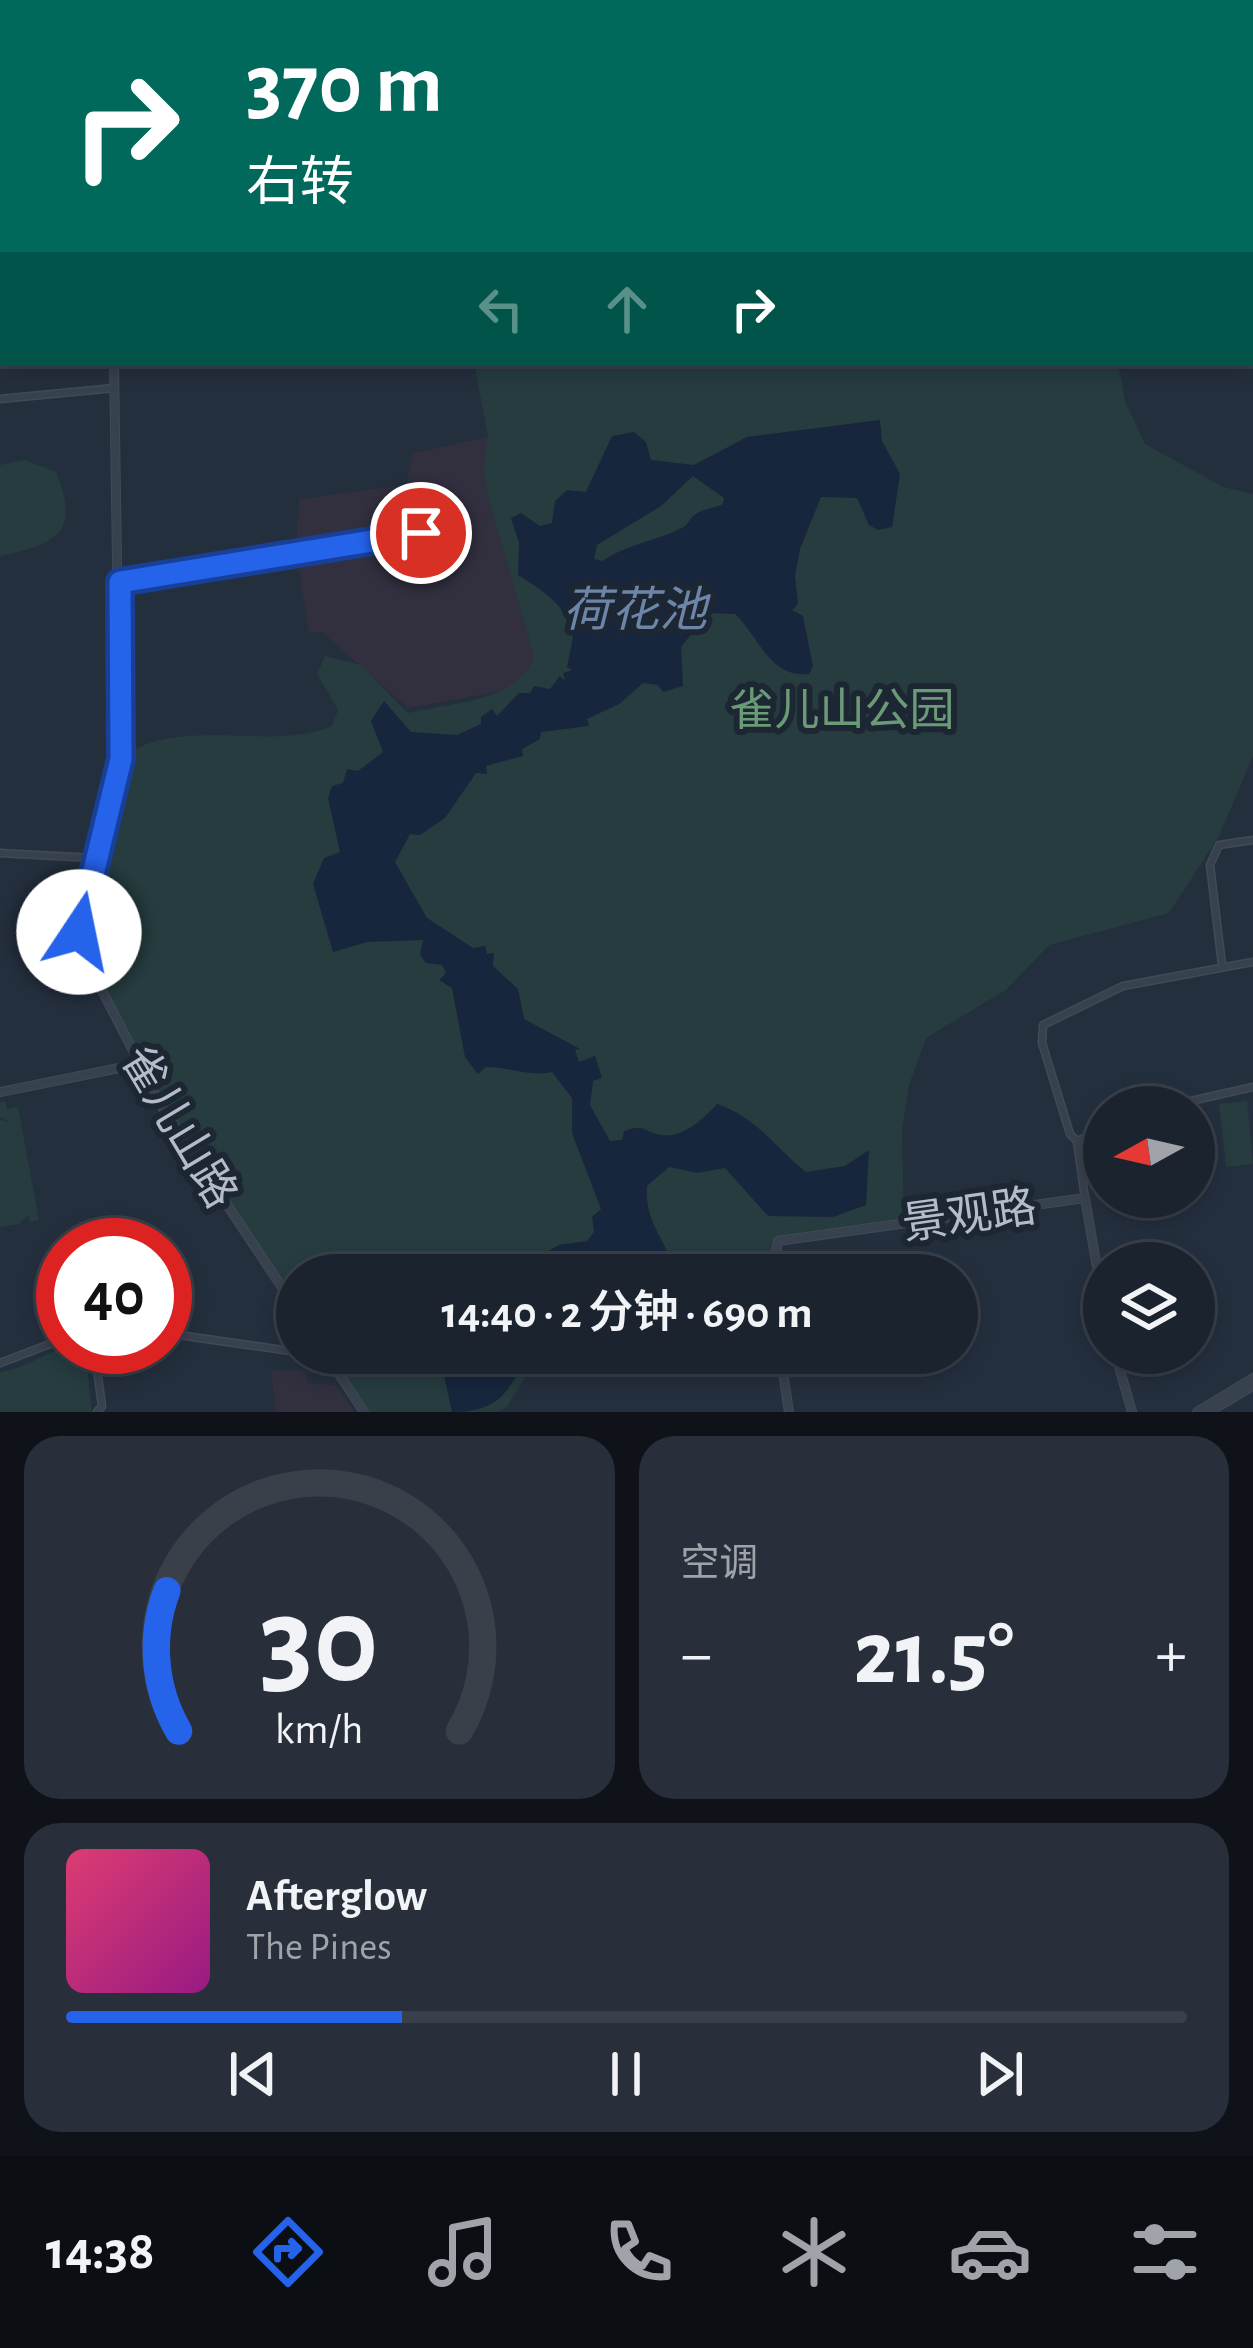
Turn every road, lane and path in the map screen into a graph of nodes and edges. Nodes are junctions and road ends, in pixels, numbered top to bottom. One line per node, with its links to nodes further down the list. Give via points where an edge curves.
1 (114, 366): 2 (street, 雀儿山路)
2 (114, 388): 3 (street); 5 (street, 雀儿山路)
3 (0, 399)
4 (421, 533): 5 (street)
5 (120, 582): 8 (street, 雀儿山路, via 121,759)
6 (1253, 840): 10 (street, via 1213,851)
7 (0, 854): 8 (street)
8 (93, 858): 11 (street, 雀儿山路, via 79,932)
9 (1253, 962): 10 (street)
10 (1222, 966): 16 (street, via 1123,986 1043,1024 1042,1043)
11 (139, 1064): 13 (street); 20 (street, 雀儿山路)
12 (1253, 1087): 14 (street)
13 (0, 1092)
14 (1215, 1096)
15 (1083, 1139): 16 (street)
16 (1077, 1142): 17 (street)
17 (1083, 1184)
18 (1083, 1198): 19 (street, 景观路, via 778,1240)
19 (776, 1254)
20 (276, 1280)
21 (192, 1337): 23 (street)
22 (36, 1349): 24 (street)
23 (276, 1349)
24 (0, 1363)
25 (98, 1374): 30 (street)
26 (339, 1374): 31 (street)
27 (783, 1374): 32 (street)
28 (1121, 1374): 33 (street)
29 (1253, 1382): 34 (street); 35 (street)
30 (98, 1412)
31 (364, 1412)
32 (789, 1412)
33 (1132, 1412)
34 (1197, 1412)
35 (1211, 1412)

